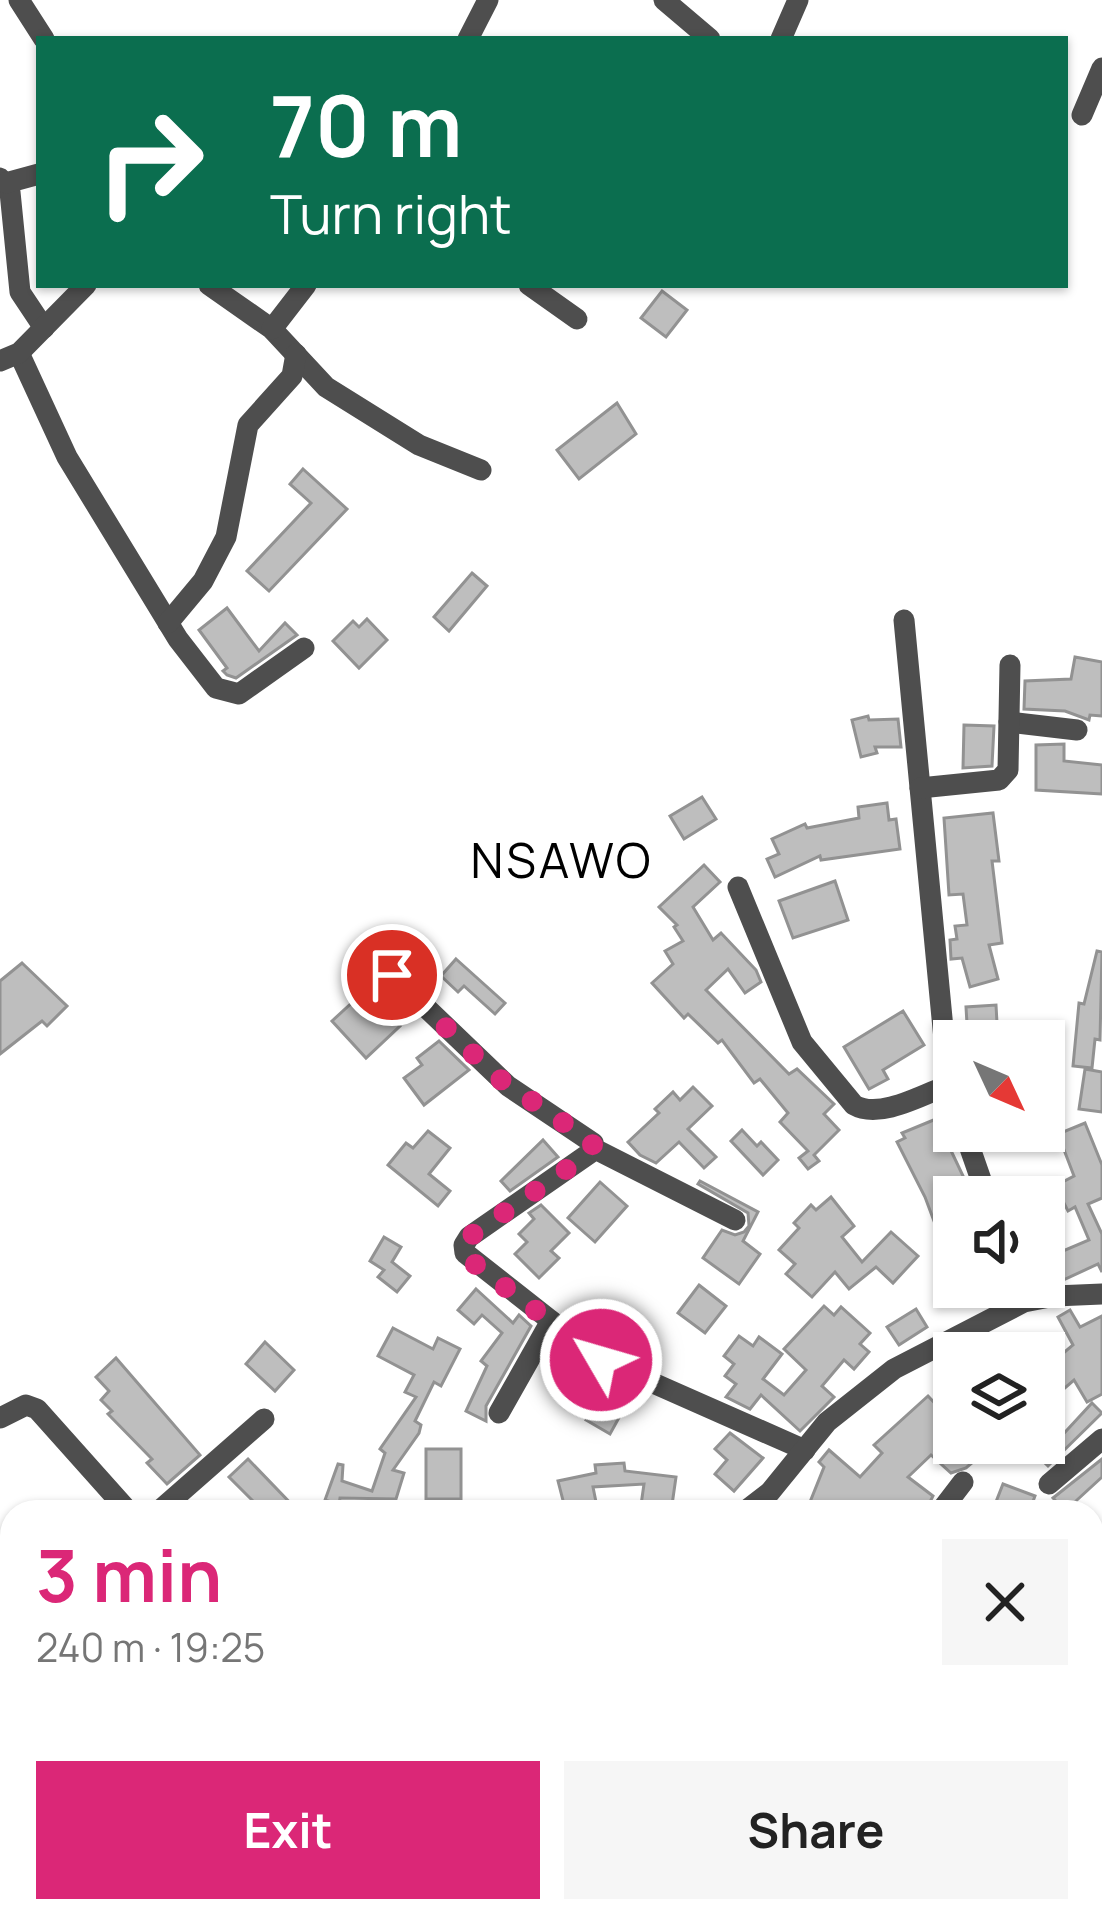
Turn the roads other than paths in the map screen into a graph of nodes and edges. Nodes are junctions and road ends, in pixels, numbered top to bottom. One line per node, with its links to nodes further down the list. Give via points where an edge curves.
1 (19, 0): 5 (street)
2 (488, 0): 6 (street)
3 (664, 0): 7 (street)
4 (798, 0): 8 (street)
5 (42, 36)
6 (469, 36)
7 (706, 36)
8 (782, 36)
9 (1102, 68): 10 (street)
10 (1082, 115)
11 (36, 175): 12 (street)
12 (3, 181): 18 (street, via 20,292)
13 (83, 288): 18 (street)
14 (213, 288): 19 (street)
15 (304, 288): 19 (street)
16 (533, 288): 17 (street)
17 (577, 319)
18 (44, 328): 21 (street)
19 (272, 329): 20 (street)
20 (296, 354): 22 (street, via 326,387 380,422); 24 (street, via 292,376 248,425 226,537)
21 (9, 357): 24 (street)
22 (481, 470)
23 (904, 620): 29 (street)
24 (169, 623): 25 (street, via 208,680 231,694)
25 (304, 648)
26 (1010, 664): 27 (street)
27 (1009, 722): 28 (street); 29 (street, via 1008,770 999,780)
28 (1077, 730)
29 (920, 788): 32 (street)
30 (738, 887): 33 (street, via 802,1042 854,1105 878,1110)
31 (392, 975): 34 (street, via 497,1077 589,1138)
32 (945, 1020)
33 (933, 1095)
34 (592, 1148): 35 (street); 39 (street, via 464,1245 476,1265)
35 (735, 1220)
36 (1102, 1294): 37 (street)
37 (1065, 1296)
38 (1000, 1308): 44 (street, via 881,1378)
39 (551, 1321): 40 (street); 44 (street, via 601,1360)
40 (499, 1413)
41 (0, 1418): 47 (street, via 26,1405 37,1409)
42 (263, 1419): 48 (street)
43 (1102, 1439): 46 (street)
44 (805, 1450): 49 (street)
45 (963, 1482): 50 (street)
46 (1049, 1484)
47 (118, 1500)
48 (172, 1500)
49 (760, 1500)
50 (949, 1500)

